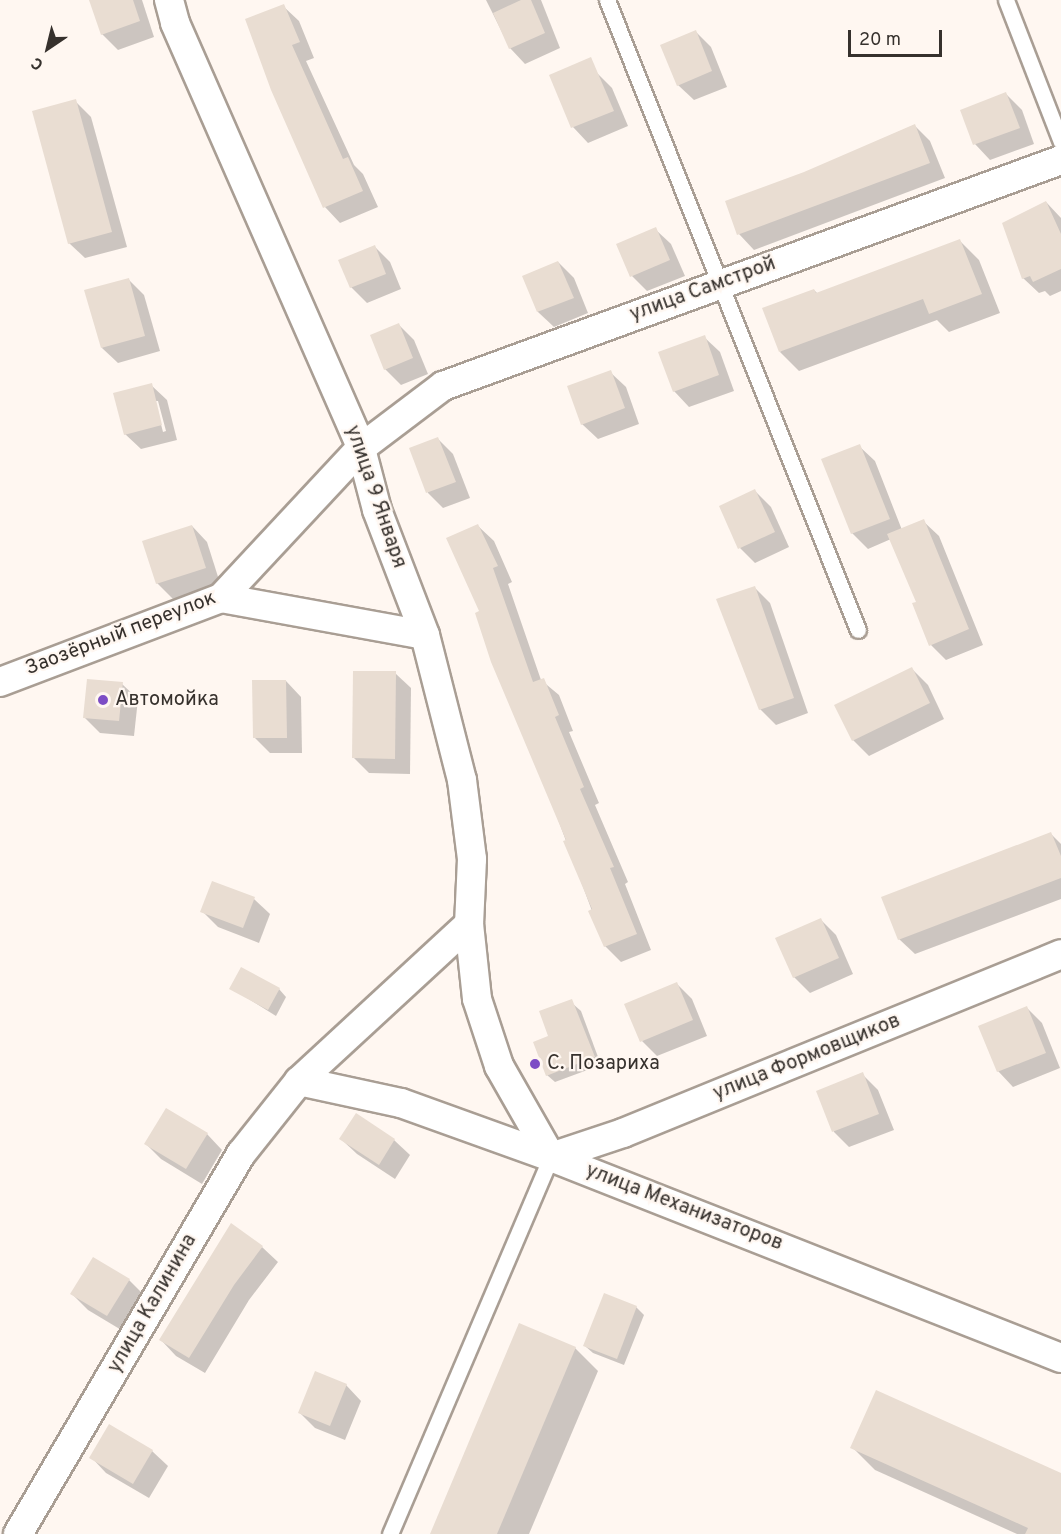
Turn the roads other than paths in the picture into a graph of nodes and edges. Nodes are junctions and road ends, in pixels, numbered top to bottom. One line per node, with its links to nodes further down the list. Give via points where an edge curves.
1 (169, 0): 7 (street, улица 9 Января, via 175,23)
2 (607, 0): 6 (lane)
3 (1006, 0): 4 (lane)
4 (1061, 142)
5 (1061, 160): 6 (street, улица Самстрой)
6 (718, 284): 7 (street, улица Самстрой, via 443,386); 9 (lane)
7 (361, 448): 8 (street, Заозёрный переулок); 10 (street, улица 9 Января, via 377,510)
8 (221, 598): 10 (street); 11 (street, Заозёрный переулок)
9 (858, 630)
10 (425, 635): 12 (street, улица 9 Января, via 462,780 472,859)
11 (0, 682)
12 (469, 924): 14 (street, улица Калинина); 15 (street, улица 9 Января, via 477,999 499,1066)
13 (1061, 954): 15 (street, улица Формовщиков, via 623,1133)
14 (299, 1081): 15 (street, улица Механизаторов, via 401,1103); 17 (street, улица Калинина, via 241,1154)
15 (551, 1157): 16 (street, улица Механизаторов); 18 (lane)
16 (1061, 1358)
17 (18, 1534)
18 (390, 1534)

